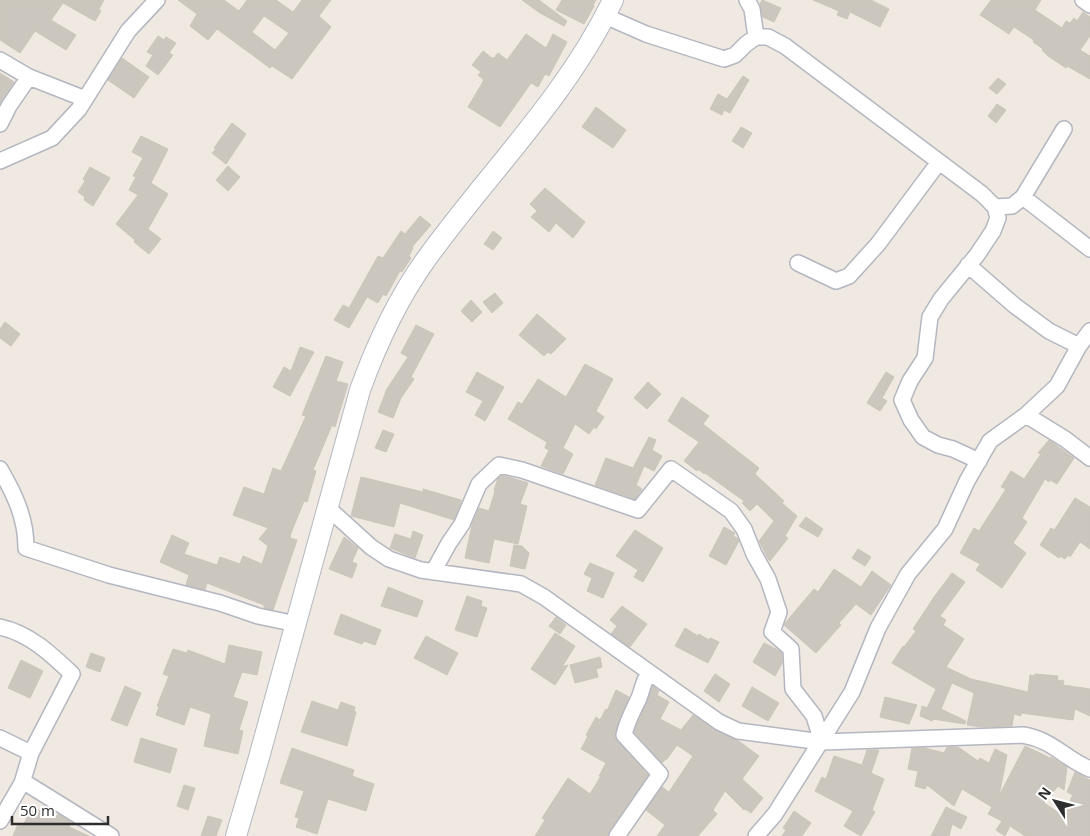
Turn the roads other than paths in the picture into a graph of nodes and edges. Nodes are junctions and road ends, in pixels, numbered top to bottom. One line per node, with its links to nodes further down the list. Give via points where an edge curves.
1 (157, 0): 9 (street, via 128,31)
2 (747, 0): 6 (street, via 752,9)
3 (1083, 0): 4 (street)
4 (1090, 6)
5 (609, 8): 6 (street, via 646,34 724,59 735,55); 26 (main road, via 565,81 427,258 397,307 360,390)
6 (756, 37): 13 (street, via 768,37 785,46)
7 (0, 60): 8 (street)
8 (29, 77): 9 (street); 10 (street)
9 (85, 99): 12 (street, via 52,138)
10 (0, 124)
11 (1064, 129): 14 (street)
12 (0, 160)
13 (939, 162): 15 (street); 18 (street, via 878,244 849,276 836,281)
14 (1023, 197): 15 (street, via 1012,206); 16 (street)
15 (995, 207): 19 (street, via 998,218 993,231)
16 (1083, 237): 17 (street)
17 (1090, 249)
18 (798, 263)
19 (968, 265): 21 (street, via 1049,331); 24 (street, via 930,317 925,358 902,400 923,437)
20 (1090, 332): 21 (street)
21 (1079, 346): 22 (street, via 1057,386)
22 (1026, 415): 23 (street); 24 (street, via 990,441)
23 (1090, 458)
24 (979, 461): 32 (street, via 945,529 908,574 878,628 852,692)
25 (0, 469): 28 (street, via 16,498 26,548 109,575)
26 (328, 508): 27 (street, via 389,559); 28 (main road)
27 (433, 572): 30 (street, via 521,584); 32 (street, via 462,524 479,484 499,465 638,510 671,468 731,511 744,529 768,579 779,612 772,632 791,649 793,689 814,716)
28 (296, 624): 39 (main road)
29 (0, 628): 33 (street, via 10,629 42,646 72,674)
30 (649, 672): 32 (street, via 719,722 738,731); 40 (street, via 641,684 624,735 660,774)
31 (0, 738): 33 (street)
32 (822, 742): 34 (street, via 1023,735 1053,745); 36 (street)
33 (32, 754): 35 (street)
34 (1090, 769)
35 (22, 783): 37 (street); 38 (street)
36 (775, 814): 41 (street); 42 (street)
37 (0, 821)
38 (111, 836)
39 (236, 836)
40 (617, 836)
41 (756, 836)
42 (773, 836)

